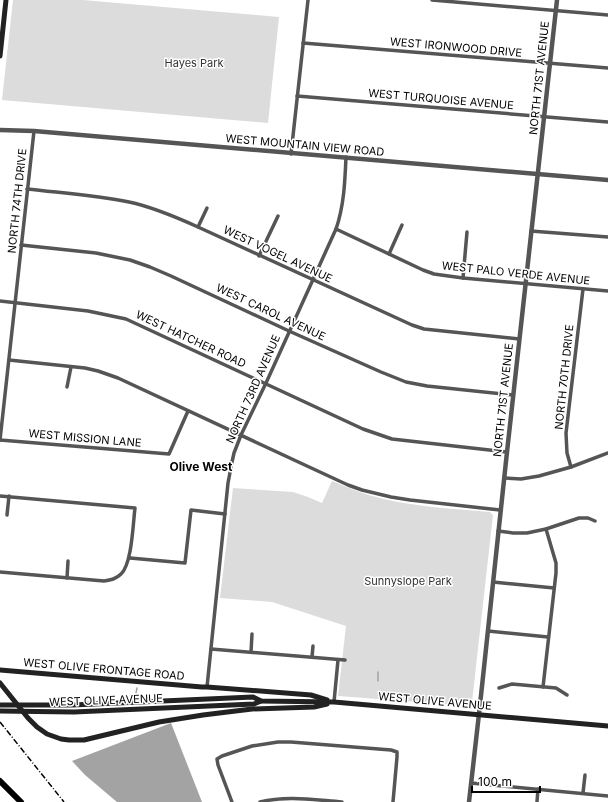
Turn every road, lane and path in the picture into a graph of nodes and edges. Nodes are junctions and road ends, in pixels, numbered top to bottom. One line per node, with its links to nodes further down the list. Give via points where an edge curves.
1 (6, 0): 7 (main road)
2 (308, 0): 8 (street)
3 (432, 0): 5 (street)
4 (557, 0): 5 (street, NORTH 71ST AVENUE)
5 (556, 11): 6 (street); 10 (street, NORTH 71ST AVENUE)
6 (608, 15)
7 (1, 35): 9 (main road)
8 (303, 43): 10 (street, WEST IRONWOOD DRIVE); 12 (street)
9 (0, 56)
10 (550, 64): 11 (street, WEST IRONWOOD DRIVE); 13 (street, NORTH 71ST AVENUE)
11 (608, 68)
12 (297, 96): 13 (street, WEST TURQUOISE AVENUE); 17 (street)
13 (544, 117): 14 (street, WEST TURQUOISE AVENUE); 19 (street, NORTH 71ST AVENUE)
14 (608, 122)
15 (0, 130): 16 (street, WEST MOUNTAIN VIEW ROAD)
16 (34, 131): 17 (street, WEST MOUNTAIN VIEW ROAD); 21 (street, NORTH 74TH DRIVE)
17 (291, 154): 18 (street, WEST MOUNTAIN VIEW ROAD)
18 (346, 157): 19 (street, WEST MOUNTAIN VIEW ROAD); 26 (street, NORTH 73RD AVENUE, via 342,209)
19 (538, 174): 20 (street, WEST MOUNTAIN VIEW ROAD); 27 (street, NORTH 71ST AVENUE)
20 (608, 180)
21 (27, 190): 25 (street, WEST VOGEL AVENUE, via 129,202 166,213); 30 (street, NORTH 74TH DRIVE)
22 (207, 208): 25 (street)
23 (278, 216): 32 (street)
24 (402, 225): 31 (street)
25 (198, 227): 32 (street, WEST VOGEL AVENUE)
26 (336, 229): 31 (street, WEST PALO VERDE AVENUE); 34 (street, NORTH 73RD AVENUE)
27 (531, 231): 29 (street); 35 (street, NORTH 71ST AVENUE)
28 (468, 232): 33 (street)
29 (608, 237)
30 (21, 245): 39 (street, NORTH 74TH DRIVE); 40 (street, WEST CAROL AVENUE, via 96,253 130,260 171,276)
31 (389, 254): 33 (street, WEST PALO VERDE AVENUE, via 434,274)
32 (259, 256): 34 (street, WEST VOGEL AVENUE)
33 (463, 278): 35 (street, WEST PALO VERDE AVENUE)
34 (313, 280): 40 (street, NORTH 73RD AVENUE); 41 (street, WEST VOGEL AVENUE, via 424,329)
35 (525, 284): 36 (street, WEST PALO VERDE AVENUE); 41 (street, NORTH 71ST AVENUE)
36 (582, 289): 37 (street, WEST PALO VERDE AVENUE); 52 (street, NORTH 70TH DRIVE, via 566,433)
37 (608, 291)
38 (0, 301): 39 (street, WEST HATCHER ROAD)
39 (15, 303): 42 (street, NORTH 74TH DRIVE); 44 (street, WEST HATCHER ROAD, via 88,311 126,319)
40 (289, 331): 44 (street, NORTH 73RD AVENUE); 46 (street, WEST CAROL AVENUE, via 406,382)
41 (519, 340): 46 (street, NORTH 71ST AVENUE)
42 (9, 360): 43 (street); 49 (street, NORTH 74TH DRIVE)
43 (71, 366): 45 (street); 47 (street, via 118,378)
44 (266, 384): 48 (street, NORTH 73RD AVENUE); 50 (street, WEST HATCHER ROAD, via 363,429 392,439)
45 (67, 387)
46 (513, 395): 50 (street, NORTH 71ST AVENUE)
47 (188, 411): 48 (street); 49 (street, WEST MISSION LANE, via 169,454)
48 (241, 435): 56 (street, via 362,490 410,500); 57 (street, NORTH 73RD AVENUE, via 232,462)
49 (0, 440)
50 (507, 452): 53 (street, NORTH 71ST AVENUE)
51 (608, 453): 52 (street)
52 (571, 467): 53 (street, via 530,478)
53 (504, 478): 56 (street, NORTH 71ST AVENUE)
54 (0, 496): 55 (street)
55 (9, 496): 58 (street); 62 (street, via 135,508)
56 (500, 510): 61 (street, NORTH 71ST AVENUE)
57 (225, 514): 62 (street, via 191,510 185,563); 72 (street, NORTH 73RD AVENUE)
58 (7, 515)
59 (595, 522): 60 (street, via 588,518 579,518)
60 (546, 529): 61 (street, via 520,534); 67 (street, via 556,563)
61 (498, 531): 66 (street, NORTH 71ST AVENUE)
62 (130, 558): 65 (street, via 123,573 112,580)
63 (68, 561): 65 (street)
64 (0, 572): 65 (street)
65 (67, 578)
66 (493, 582): 67 (street); 68 (street, NORTH 71ST AVENUE)
67 (554, 588): 70 (street)
68 (488, 631): 70 (street); 87 (street, NORTH 71ST AVENUE)
69 (252, 634): 73 (street)
70 (548, 637): 80 (street)
71 (313, 646): 74 (street)
72 (211, 649): 73 (street); 79 (street, NORTH 73RD AVENUE)
73 (251, 652): 74 (street)
74 (312, 657): 75 (street)
75 (338, 660): 76 (street); 84 (street)
76 (345, 660)
77 (0, 670): 79 (main road, WEST OLIVE FRONTAGE ROAD)
78 (0, 683): 84 (main road, via 37,727 47,734 69,740 84,740 159,722 203,715 314,707)
79 (207, 687): 84 (main road, WEST OLIVE FRONTAGE ROAD, via 312,695)
80 (542, 687): 81 (street, via 512,684); 82 (street, via 556,688)
81 (499, 688)
82 (568, 695)
83 (261, 701): 84 (main road, WEST OLIVE AVENUE); 85 (main road, WEST OLIVE AVENUE, via 253,697 72,705); 86 (main road, WEST OLIVE AVENUE, via 254,704 74,712)
84 (334, 702): 87 (main road, WEST OLIVE AVENUE)
85 (0, 705)
86 (0, 712)
87 (479, 715): 88 (main road, WEST OLIVE AVENUE); 91 (street, NORTH 71ST AVENUE)
88 (608, 726)
89 (585, 775): 93 (street)
90 (0, 781): 95 (highway)
91 (471, 783): 92 (street); 100 (street, NORTH 71ST AVENUE)
92 (538, 789): 93 (street); 101 (street)
93 (583, 793): 94 (street)
94 (608, 796)
95 (21, 802)
96 (232, 802): 99 (street, via 217,759 252,746 291,742 397,752)
97 (260, 802): 98 (street, via 285,798)
98 (342, 802)
99 (393, 802)
100 (469, 802)
101 (537, 802)

